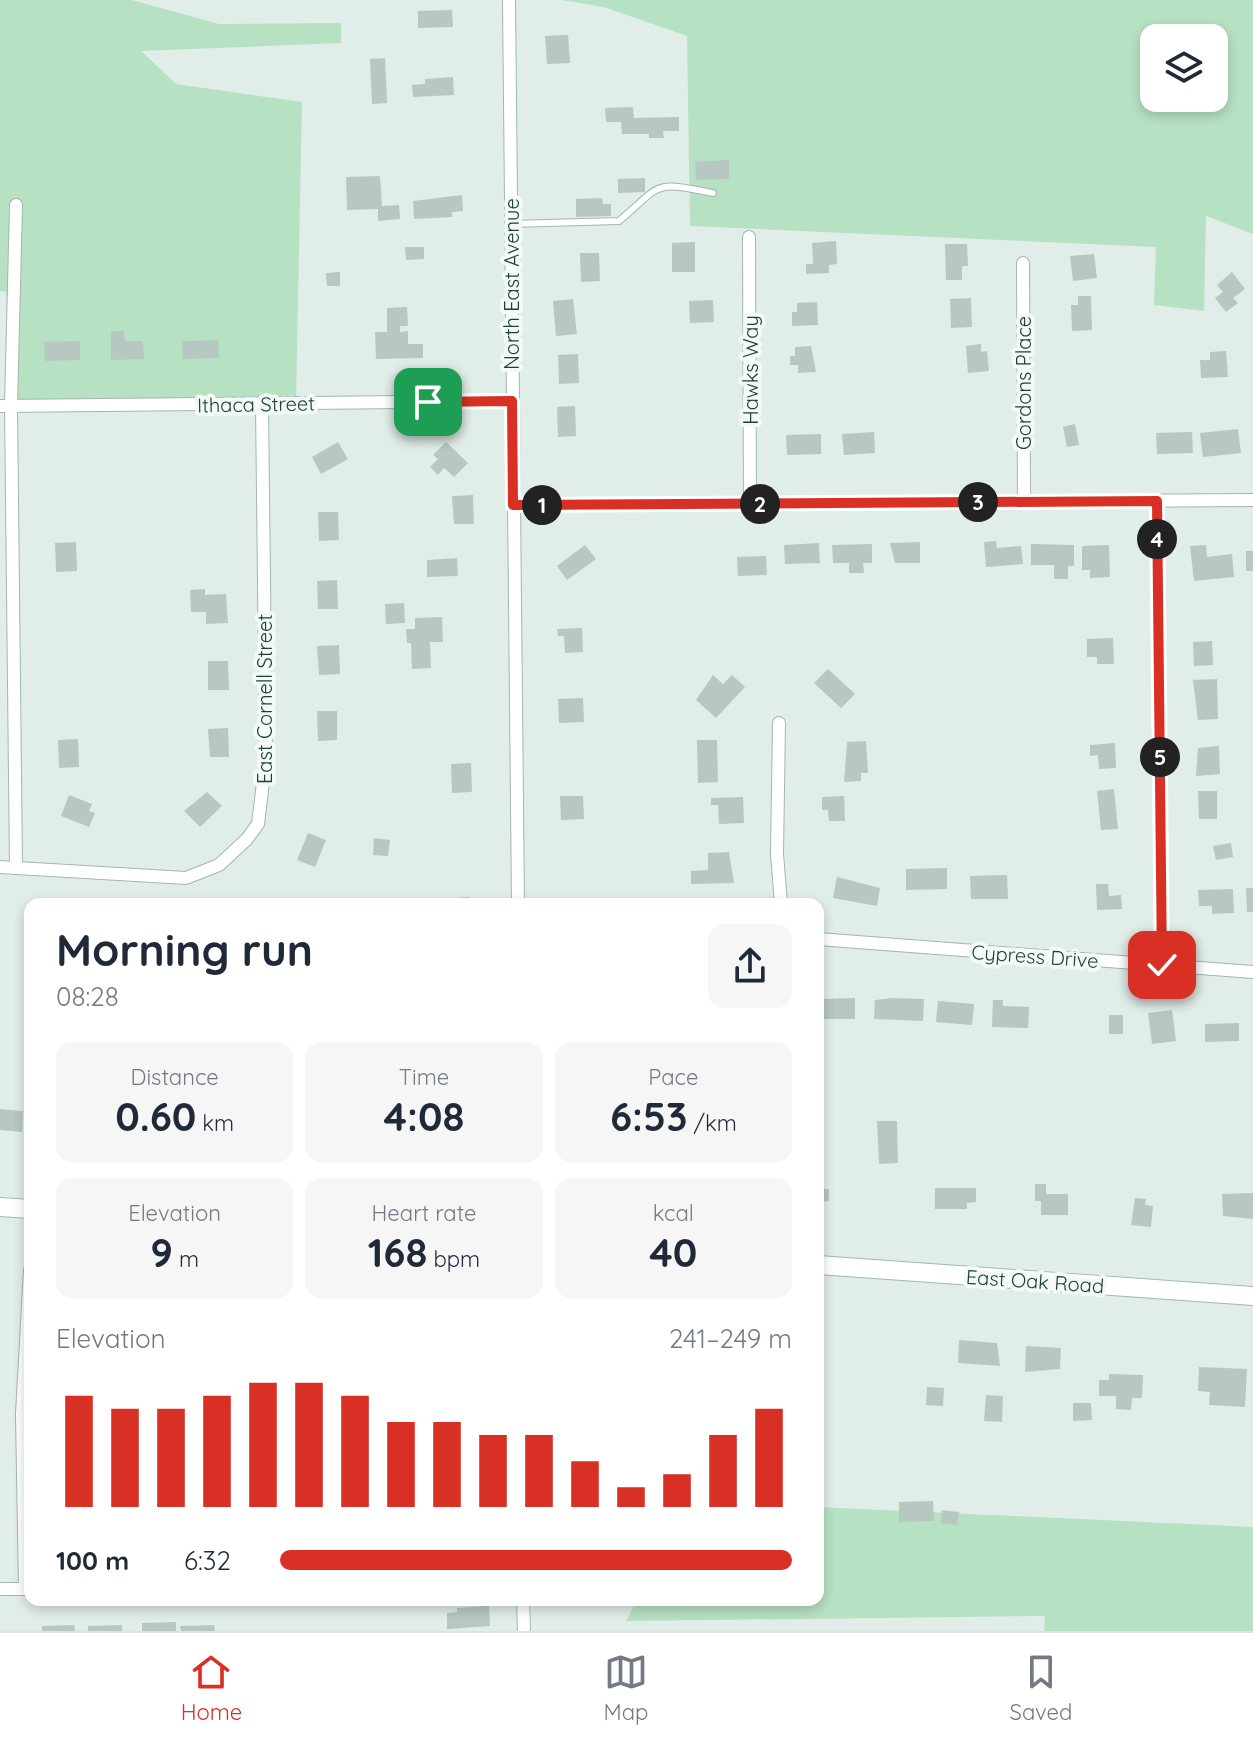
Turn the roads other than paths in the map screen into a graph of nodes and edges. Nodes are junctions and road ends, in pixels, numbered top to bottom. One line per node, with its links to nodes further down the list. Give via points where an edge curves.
1 (509, 0): 4 (street, North East Avenue)
2 (713, 193): 4 (lane, via 673,185 653,188 619,221)
3 (16, 205): 9 (street)
4 (510, 224): 7 (street, North East Avenue)
5 (749, 237): 13 (street, Hawks Way)
6 (1023, 263): 12 (street, Gordons Place)
7 (512, 401): 8 (street, Ithaca Street); 14 (street, North East Avenue)
8 (262, 405): 9 (street, Ithaca Street); 17 (street, East Cornell Street, via 266,758 258,824 219,865 186,878)
9 (6, 406): 17 (street)
10 (1253, 500): 11 (street)
11 (1157, 501): 12 (street); 21 (street)
12 (1024, 502): 13 (street)
13 (750, 504): 14 (street)
14 (513, 505): 18 (street, North East Avenue)
15 (779, 723): 19 (street)
16 (0, 867): 17 (street, East Cornell Street)
17 (16, 868)
18 (518, 898)
19 (781, 898)
20 (824, 939): 21 (street, Cypress Drive)
21 (1162, 965): 22 (street, Cypress Drive)
22 (1253, 972)
23 (0, 1207): 24 (street)
24 (24, 1209)
25 (824, 1265): 26 (street, East Oak Road)
26 (1253, 1296)
27 (0, 1589): 28 (street)
28 (24, 1589)
29 (523, 1606): 30 (street)
30 (524, 1631)

